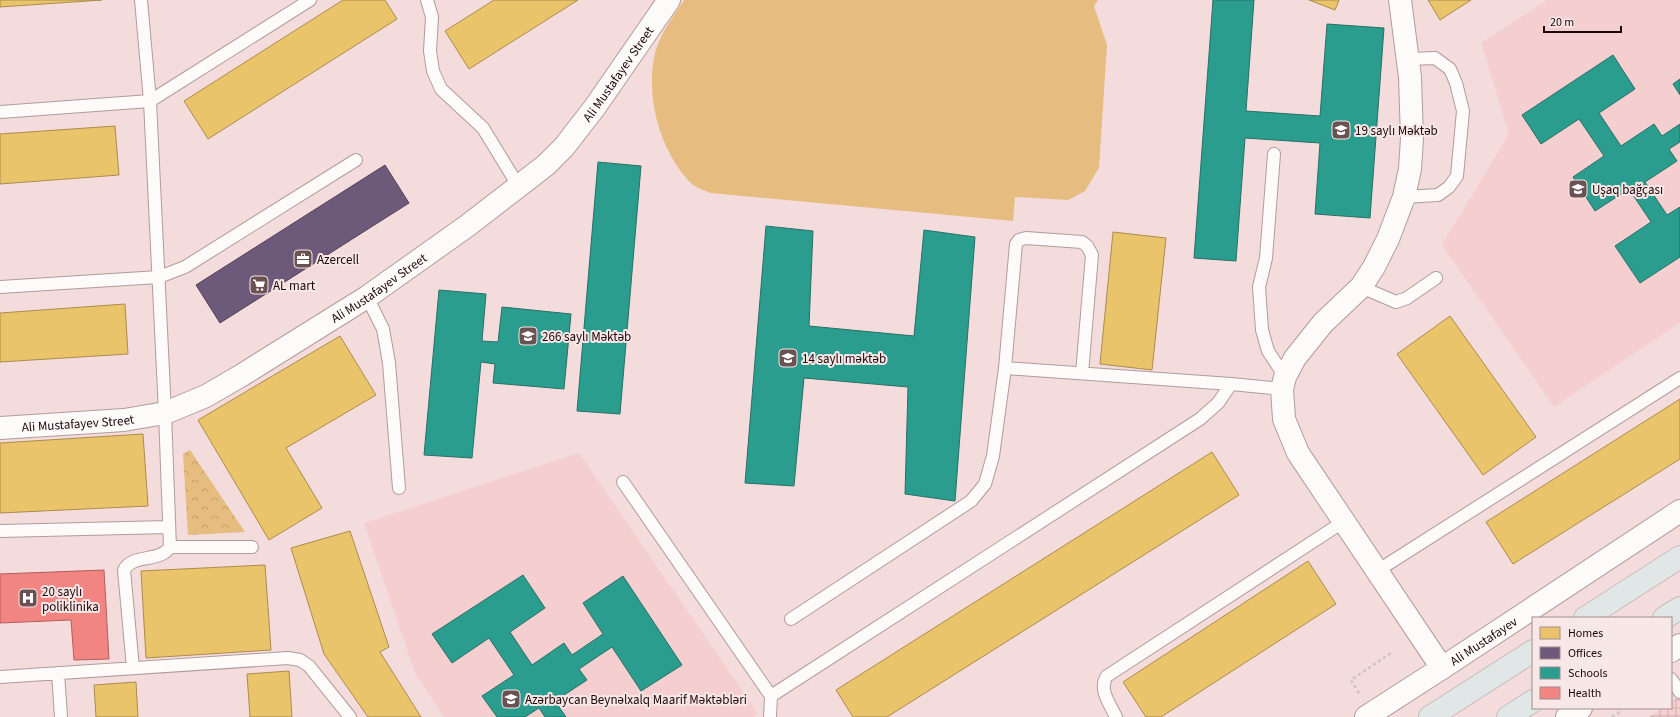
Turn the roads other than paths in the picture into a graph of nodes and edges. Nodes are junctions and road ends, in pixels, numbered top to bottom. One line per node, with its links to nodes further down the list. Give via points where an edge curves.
1 (141, 0): 7 (lane)
2 (310, 0): 7 (lane)
3 (427, 0): 11 (lane, via 432,17 432,71 441,89 483,128)
4 (669, 0): 11 (street, Ali Mustafayev Street, via 564,147)
5 (1400, 0): 6 (street)
6 (1409, 59): 12 (street, via 1412,138 1410,169); 12 (lane, via 1435,58 1450,69 1463,111 1457,176 1449,187 1438,195)
7 (150, 101): 8 (lane); 13 (lane)
8 (0, 112)
9 (1274, 154): 21 (lane, via 1266,258 1259,287 1262,330 1268,351)
10 (356, 160): 13 (lane, via 185,267)
11 (519, 187): 17 (street, Ali Mustafayev Street)
12 (1404, 197): 16 (street, via 1381,253)
13 (159, 276): 15 (lane); 23 (lane)
14 (1436, 278): 16 (lane, via 1407,298 1396,302)
15 (0, 287)
16 (1361, 287): 21 (street, via 1323,323 1295,358)
17 (367, 297): 23 (street, Ali Mustafayev Street, via 206,396); 26 (lane, via 383,329 389,363)
18 (1005, 368): 19 (lane); 19 (lane, via 1016,244 1026,238 1082,242 1088,246 1092,255); 38 (lane, via 993,456 985,484 971,501)
19 (1082, 373): 22 (lane)
20 (1680, 378): 34 (lane)
21 (1284, 383): 22 (lane); 28 (street, via 1284,419 1298,453)
22 (1231, 384): 46 (lane, via 1218,403 1200,419)
23 (165, 413): 24 (street, Ali Mustafayev Street, via 124,420); 29 (lane)
24 (0, 428)
25 (624, 482): 46 (lane)
26 (399, 488)
27 (1680, 511): 41 (street, Ali Mustafayev)
28 (1343, 522): 34 (street); 52 (lane, via 1107,676 1103,681 1103,687)
29 (169, 527): 30 (lane); 31 (lane)
30 (0, 531)
31 (170, 547): 32 (lane); 40 (lane, via 163,555 133,562 124,570)
32 (252, 547)
33 (1680, 557): 36 (main road)
34 (1377, 571): 41 (street)
35 (1680, 608): 37 (main road)
36 (1587, 617)
37 (1666, 617)
38 (791, 619)
39 (1532, 652): 54 (main road)
40 (133, 668): 42 (lane); 50 (lane, via 288,658 300,660 309,666)
41 (1442, 668): 53 (street, Ali Mustafayev)
42 (58, 673): 43 (lane); 49 (lane)
43 (0, 677)
44 (1672, 680): 45 (lane)
45 (1680, 692)
46 (771, 696): 51 (lane)
47 (1532, 702): 55 (main road)
48 (1579, 709): 56 (street)
49 (61, 717)
50 (350, 717)
51 (770, 717)
52 (1116, 717)
53 (1366, 717)
54 (1430, 717)
55 (1508, 717)
56 (1567, 717)

